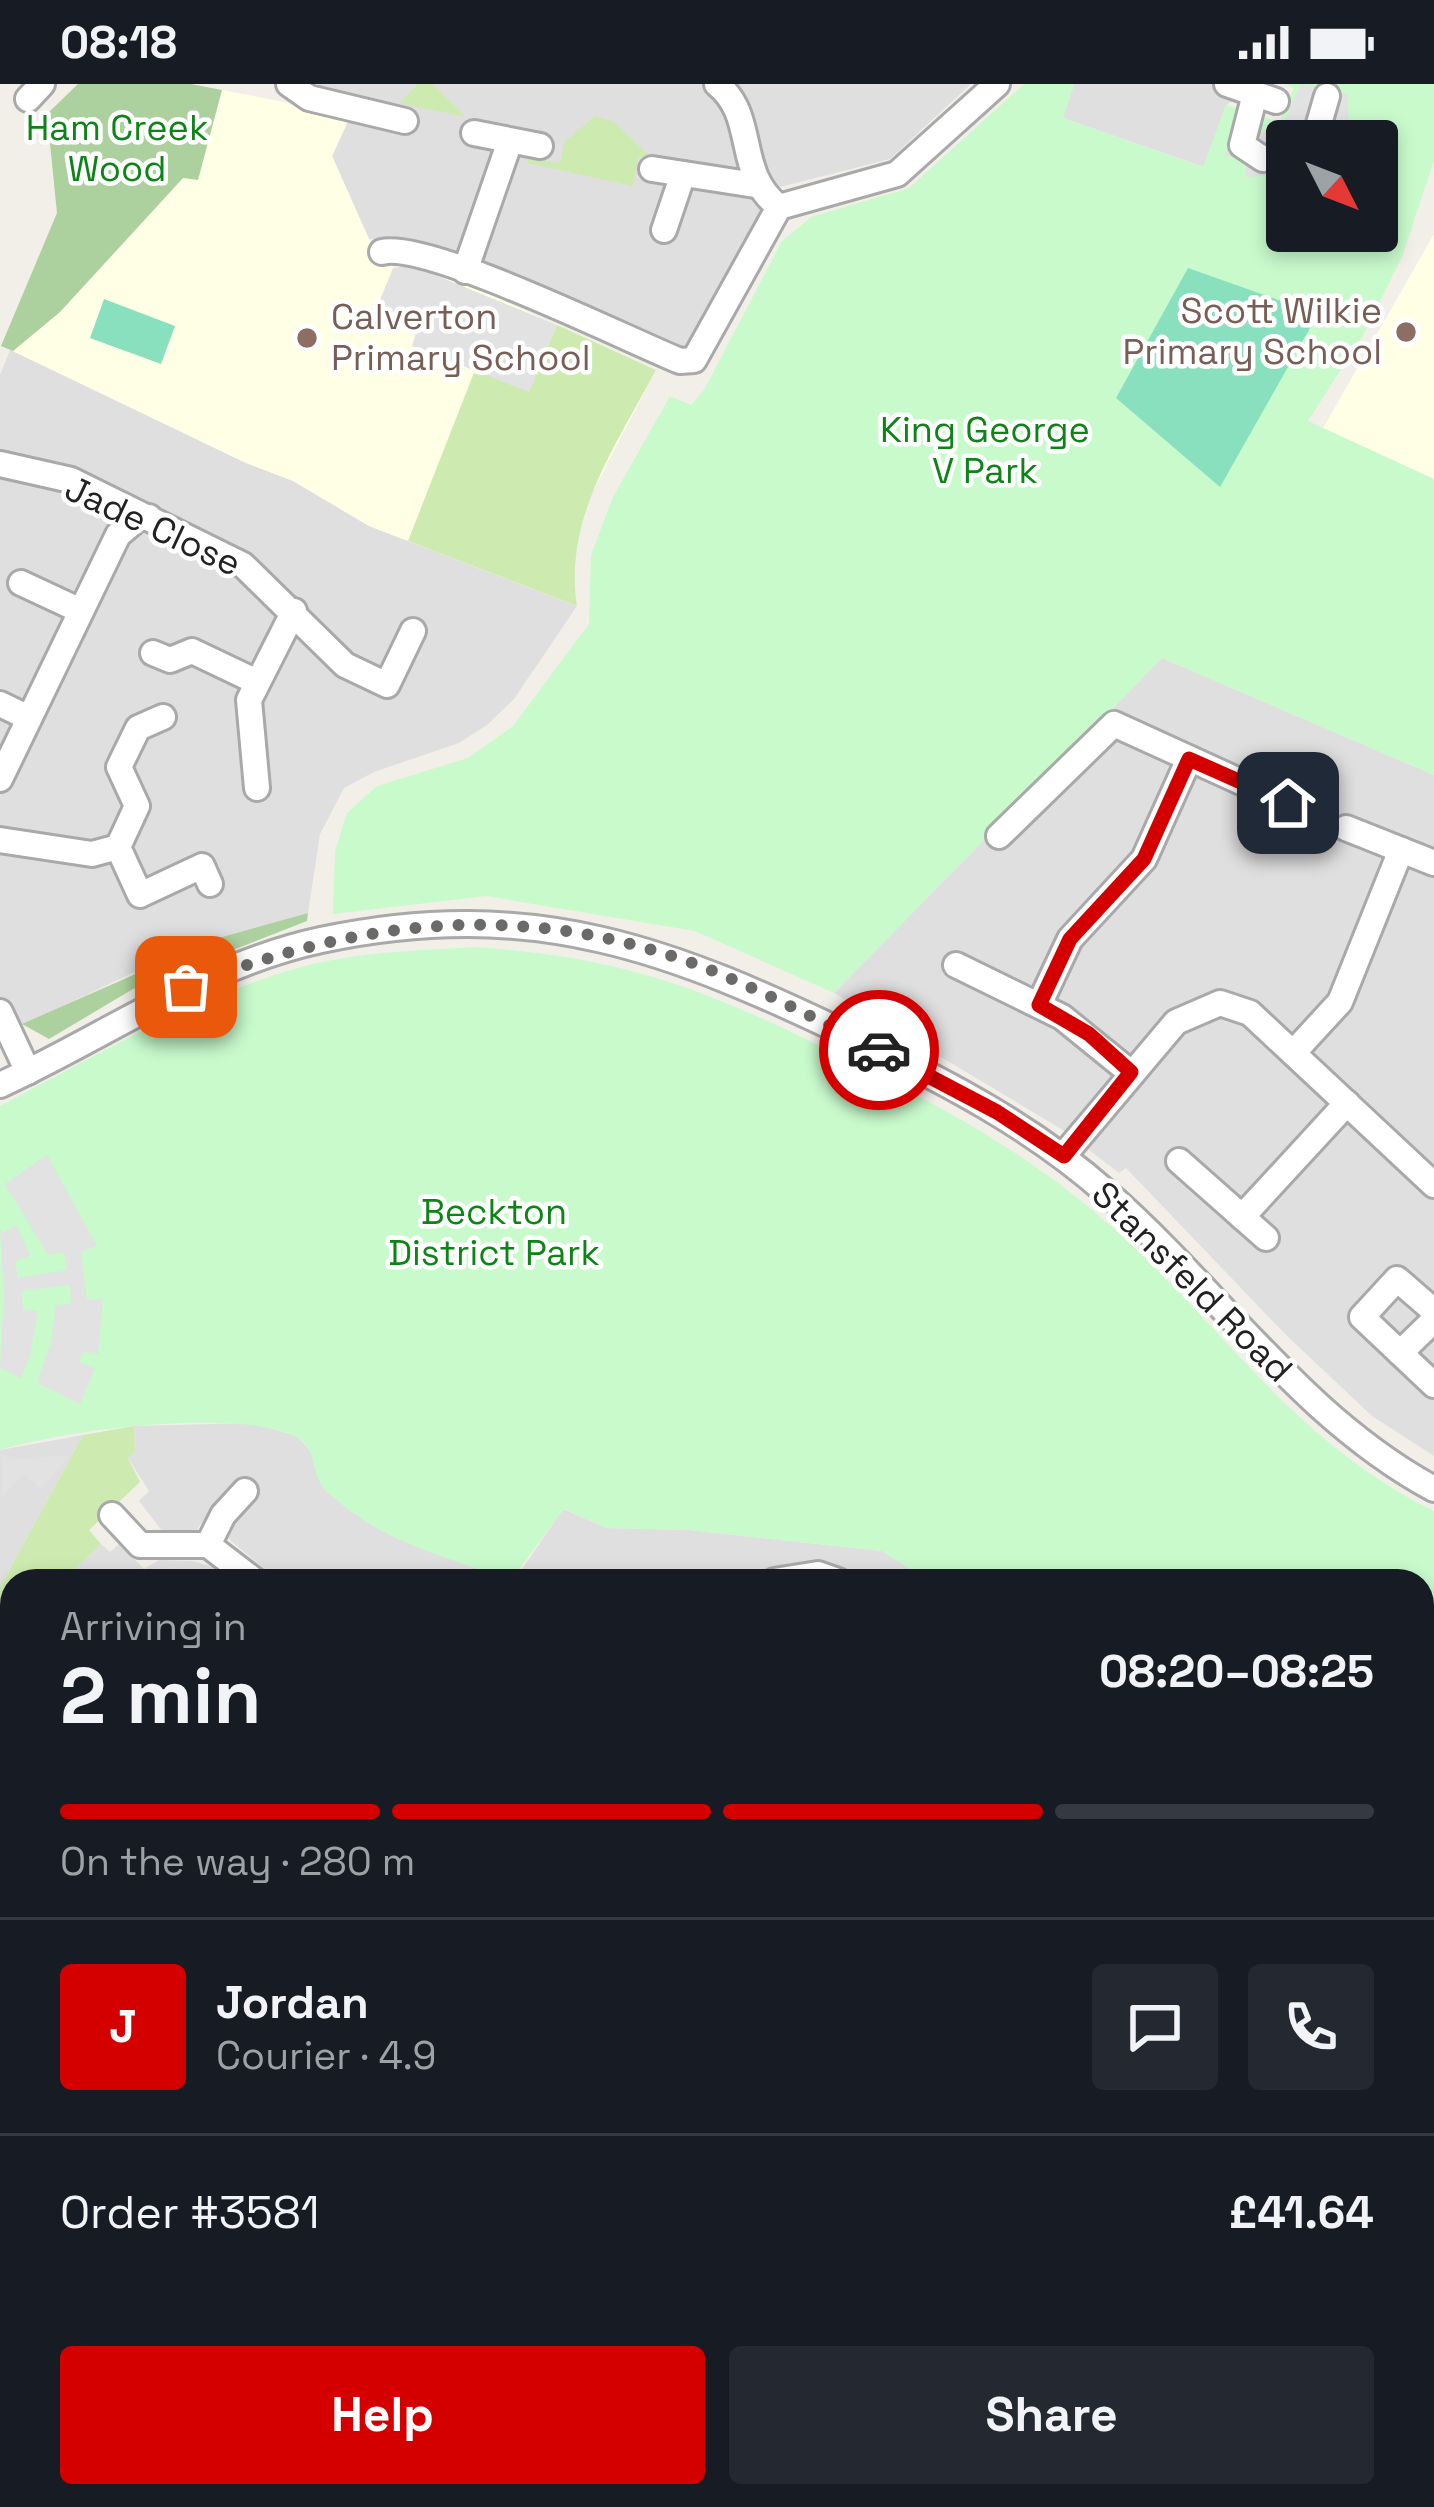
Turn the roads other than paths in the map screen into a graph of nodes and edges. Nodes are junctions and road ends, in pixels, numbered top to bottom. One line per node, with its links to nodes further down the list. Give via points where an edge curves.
1 (290, 84): 7 (street, via 310,98)
2 (717, 84): 14 (street, via 737,109)
3 (997, 84): 15 (street, via 897,174)
4 (1227, 84): 11 (street, via 1266,98 1242,146)
5 (1327, 97): 6 (street)
6 (1320, 120)
7 (405, 121)
8 (474, 133): 9 (street)
9 (511, 141): 10 (street); 18 (street)
10 (540, 146)
11 (1266, 158)
12 (652, 169): 13 (street)
13 (683, 174): 14 (street); 16 (street)
14 (755, 185): 15 (street)
15 (779, 207): 18 (street, via 694,360 680,361)
16 (664, 230)
17 (382, 252): 18 (street, via 398,248)
18 (465, 271)
19 (0, 464): 20 (street, Jade Close, via 71,480)
20 (149, 518): 22 (street, via 118,535); 23 (street, Jade Close, via 243,565)
21 (21, 583): 22 (street)
22 (81, 610): 29 (street)
23 (294, 611): 24 (street, Jade Close, via 345,665 388,685); 26 (street)
24 (413, 632)
25 (153, 653): 26 (street, via 170,660 192,651)
26 (257, 682): 32 (street, via 249,700)
27 (0, 704): 29 (street)
28 (163, 717): 37 (street, via 138,728 119,766 137,806)
29 (29, 718): 31 (street)
30 (1189, 759): 33 (street); 35 (street, via 1106,726); 42 (street, via 1144,859 1070,939)
31 (0, 778)
32 (257, 788)
33 (1318, 817)
34 (1346, 828): 38 (street)
35 (999, 836)
36 (0, 840): 37 (street, via 92,854)
37 (118, 847): 40 (street, via 140,895 202,866)
38 (1401, 850): 39 (street); 44 (street, via 1340,1002)
39 (1434, 863)
40 (210, 884)
41 (956, 965): 42 (street)
42 (1039, 1005): 46 (street)
43 (0, 1012): 45 (street)
44 (1293, 1053): 46 (street, via 1250,1013 1220,1003 1176,1022); 48 (street)
45 (28, 1072): 47 (street, Stansfeld Road); 49 (street, Stansfeld Road, via 186,987 320,940 404,928 527,927 637,946 735,980 956,1090)
46 (1131, 1072): 49 (street)
47 (0, 1084)
48 (1347, 1103): 51 (street); 52 (street)
49 (1064, 1156): 58 (street, Stansfeld Road, via 1348,1434)
50 (1179, 1161): 52 (street)
51 (1434, 1185)
52 (1242, 1217): 53 (street)
53 (1266, 1238)
54 (1434, 1310): 56 (street, via 1397,1279 1362,1317)
55 (1434, 1320): 56 (street)
56 (1400, 1353): 57 (street)
57 (1434, 1384)
58 (1434, 1489)
59 (245, 1491): 61 (street)
60 (112, 1515): 61 (street, via 140,1545)
61 (208, 1545): 62 (street)
62 (239, 1569)

